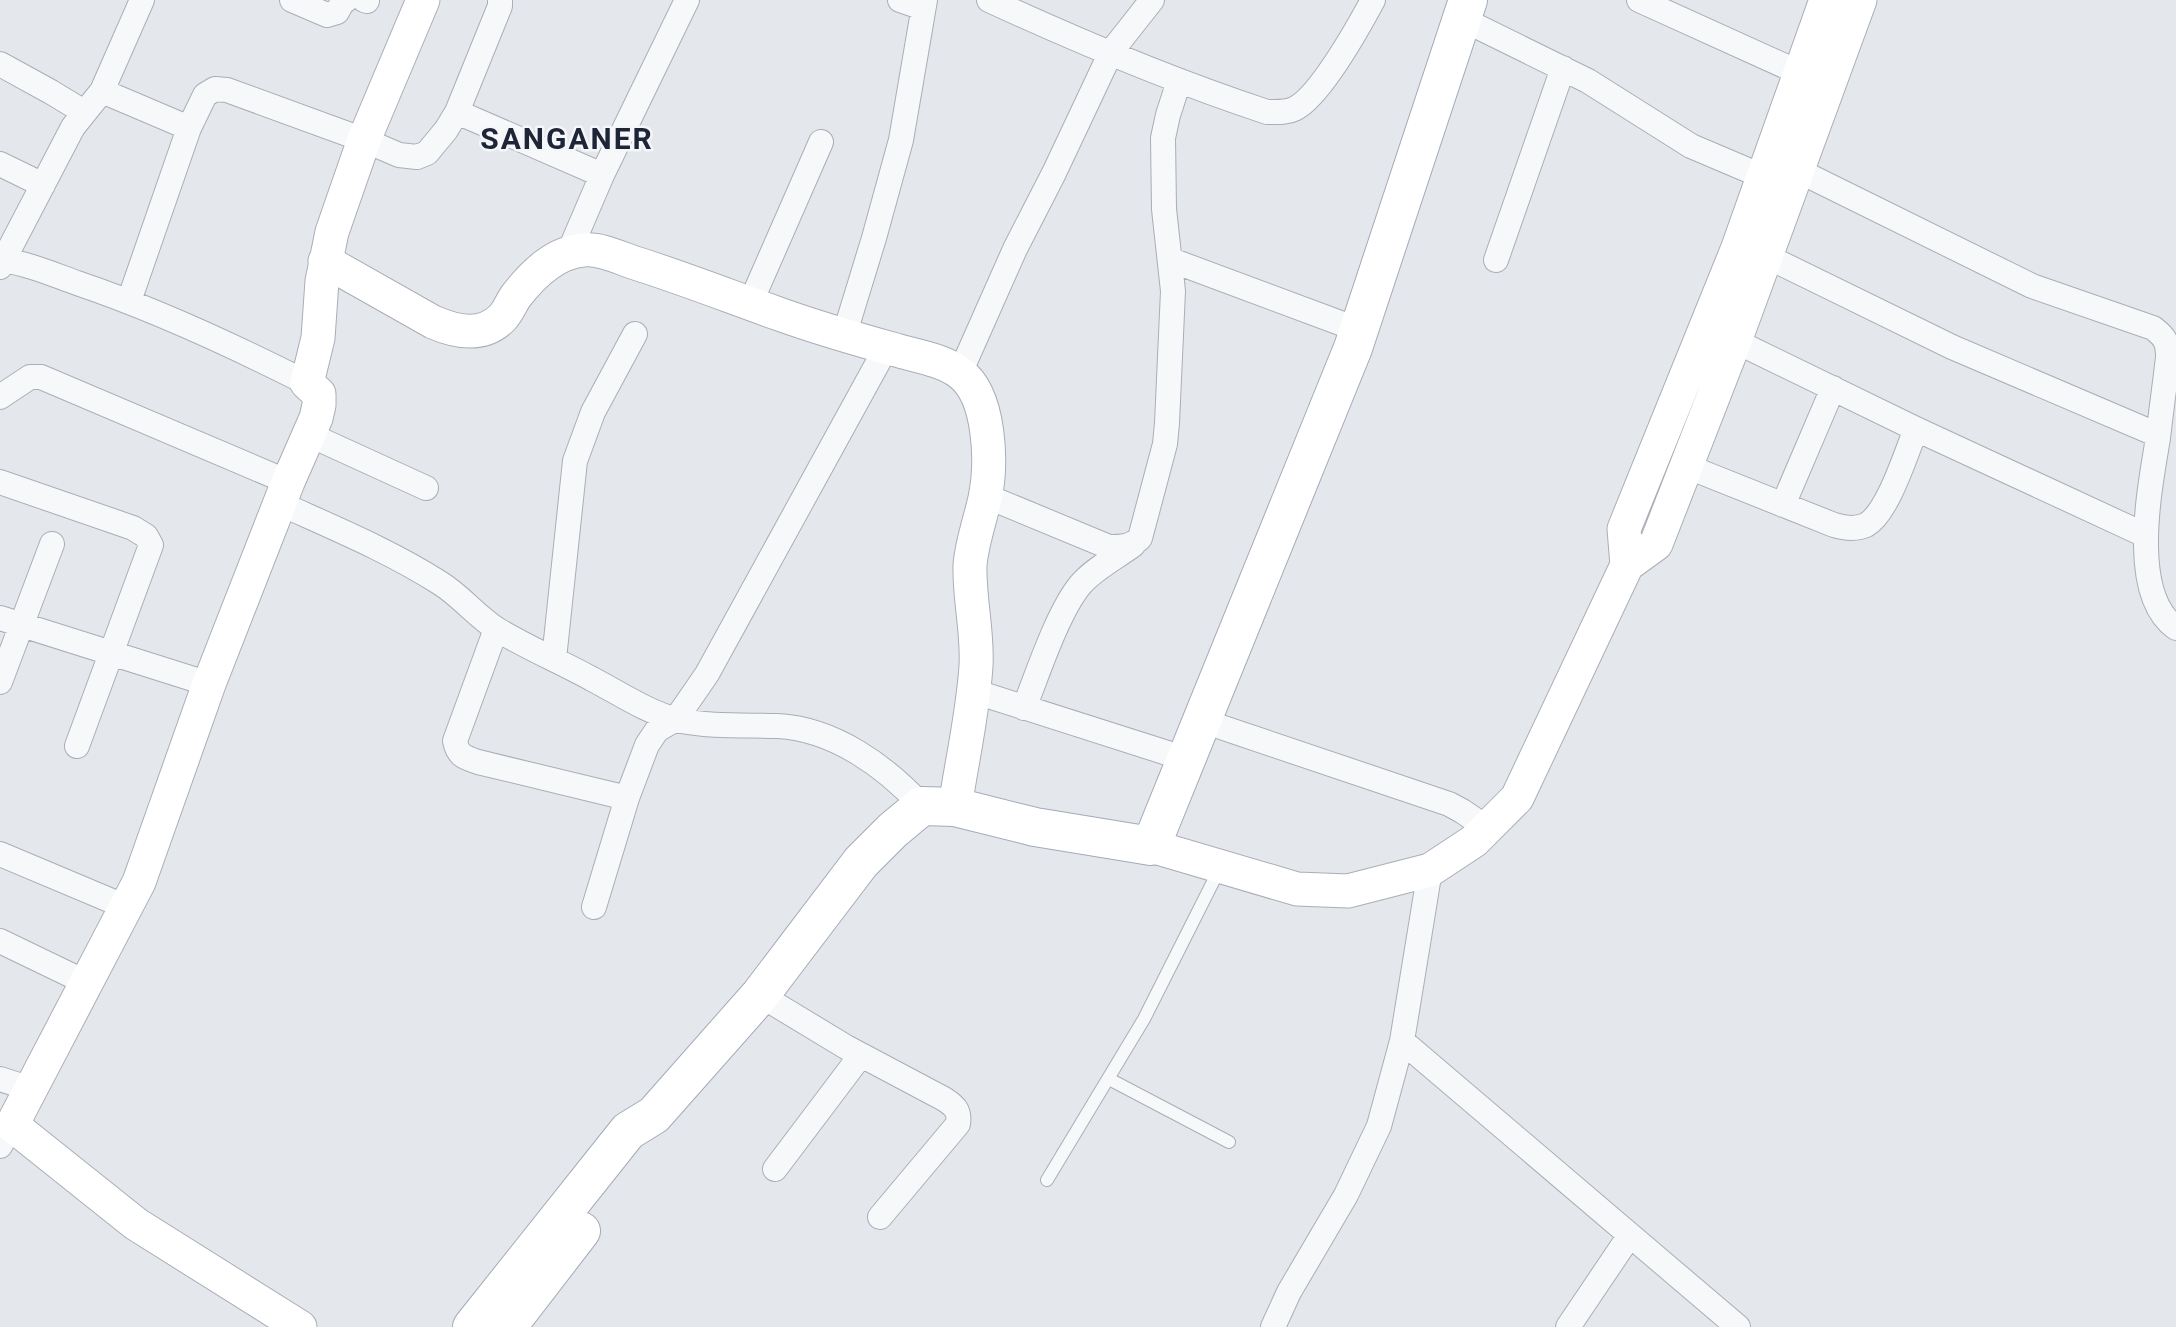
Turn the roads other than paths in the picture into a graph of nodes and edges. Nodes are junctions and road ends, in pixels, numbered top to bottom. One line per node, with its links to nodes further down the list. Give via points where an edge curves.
1 (142, 0): 21 (street)
2 (292, 0): 3 (street, via 327,15 337,12)
3 (346, 0)
4 (423, 0): 25 (street)
5 (500, 0): 22 (street)
6 (687, 0): 29 (street)
7 (900, 0): 14 (street)
8 (989, 0): 16 (street)
9 (1152, 0): 16 (street)
10 (1373, 0): 20 (street, via 1318,88 1291,111 1267,112)
11 (1639, 0): 19 (street)
12 (1826, 0): 19 (street)
13 (1860, 0): 28 (street)
14 (924, 4): 42 (street, via 901,140)
15 (1465, 9): 18 (street); 40 (main road)
16 (1111, 52): 20 (street); 45 (street)
17 (0, 64): 23 (street)
18 (1563, 68): 30 (street, via 1691,146); 35 (street)
19 (1800, 73): 30 (street)
20 (1180, 81): 34 (street, via 1163,138 1164,209)
21 (102, 90): 23 (street); 24 (street)
22 (457, 112): 25 (street, via 427,153 417,157 399,155); 29 (street)
23 (84, 113): 31 (street)
24 (188, 128): 25 (street, via 205,95 215,89); 38 (street)
25 (364, 140): 36 (street)
26 (821, 142): 39 (street)
27 (0, 164): 31 (street)
28 (1797, 170): 33 (street); 51 (street, via 2032,286 2153,328 2164,336 2168,357)
29 (601, 175): 32 (street)
30 (1764, 177): 61 (street, via 1624,529)
31 (43, 184): 37 (street)
32 (569, 252): 36 (street, via 530,280 503,317 488,329 468,332 433,322); 39 (street, via 587,249 613,256)
33 (1766, 256): 43 (street); 51 (street, via 1952,347)
34 (1171, 260): 40 (street); 60 (street, via 1165,444 1144,527)
35 (1496, 260)
36 (325, 261): 46 (street, via 318,338)
37 (1, 263): 38 (street, via 28,266)
38 (129, 300): 46 (street)
39 (750, 304): 42 (street)
40 (1359, 330): 72 (main road)
41 (635, 334): 66 (street, via 593,412 575,461)
42 (844, 336): 44 (street)
43 (1735, 341): 47 (street); 52 (street)
44 (886, 348): 45 (street); 71 (street, via 707,674)
45 (960, 373): 56 (street, via 971,384 985,421)
46 (307, 383): 50 (street, via 318,394 319,405)
47 (1833, 388): 49 (street); 57 (street)
48 (0, 397): 55 (street, via 30,377 41,377)
49 (1916, 429): 57 (street, via 1884,507 1866,524 1847,528); 58 (street)
50 (310, 435): 54 (street); 55 (street)
51 (2158, 435): 58 (street)
52 (1686, 466): 57 (street); 61 (street, via 1656,544)
53 (0, 482): 65 (street, via 146,536 151,545)
54 (426, 488)
55 (284, 492): 64 (street, via 443,585); 68 (street)
56 (986, 496): 60 (street, via 1109,547); 69 (street, via 970,567 976,640)
57 (1783, 505)
58 (2145, 535): 63 (street, via 2155,602)
59 (52, 544): 62 (street)
60 (1135, 544): 70 (street, via 1076,591)
61 (1627, 565): 77 (street, via 1517,798)
62 (10, 621): 65 (street); 67 (street)
63 (2176, 628)
64 (496, 629): 66 (street); 75 (street, via 455,741 457,750 478,762)
65 (111, 653): 68 (street); 73 (street)
66 (555, 659): 71 (street)
67 (0, 682)
68 (208, 684): 82 (street, via 139,882)
69 (973, 691): 70 (street); 76 (street)
70 (1024, 708): 74 (street)
71 (676, 719): 75 (street, via 657,730 647,745); 76 (street, via 790,728 821,735 884,769)
72 (1203, 721): 74 (main road); 77 (street, via 1432,797)
73 (77, 746)
74 (1186, 760): 78 (main road)
75 (627, 798): 83 (street)
76 (938, 807): 78 (main road); 86 (main road, via 893,830 861,862)
77 (1487, 828): 81 (street)
78 (1151, 846): 80 (street)
79 (0, 854): 82 (street)
80 (1221, 867): 81 (street, via 1297,889 1348,891); 89 (lane)
81 (1430, 870): 87 (street)
82 (126, 907): 85 (street)
83 (594, 907)
84 (0, 941): 85 (street)
85 (87, 983): 90 (street)
86 (760, 995): 88 (street); 91 (main road)
87 (1402, 1041): 97 (street); 101 (street, via 1379,1126)
88 (861, 1055): 94 (street); 96 (street, via 944,1099 959,1113 958,1124)
89 (1109, 1079): 93 (lane); 95 (lane)
90 (15, 1084): 92 (street)
91 (654, 1115): 99 (main road, via 628,1131); 100 (main road, via 645,1145)
92 (6, 1136): 98 (street)
93 (1229, 1142)
94 (775, 1169)
95 (1047, 1180)
96 (880, 1217)
97 (1630, 1235): 102 (street); 103 (street)
98 (300, 1327)
99 (472, 1327)
100 (506, 1327)
101 (1273, 1327)
102 (1568, 1327)
103 (1738, 1327)

